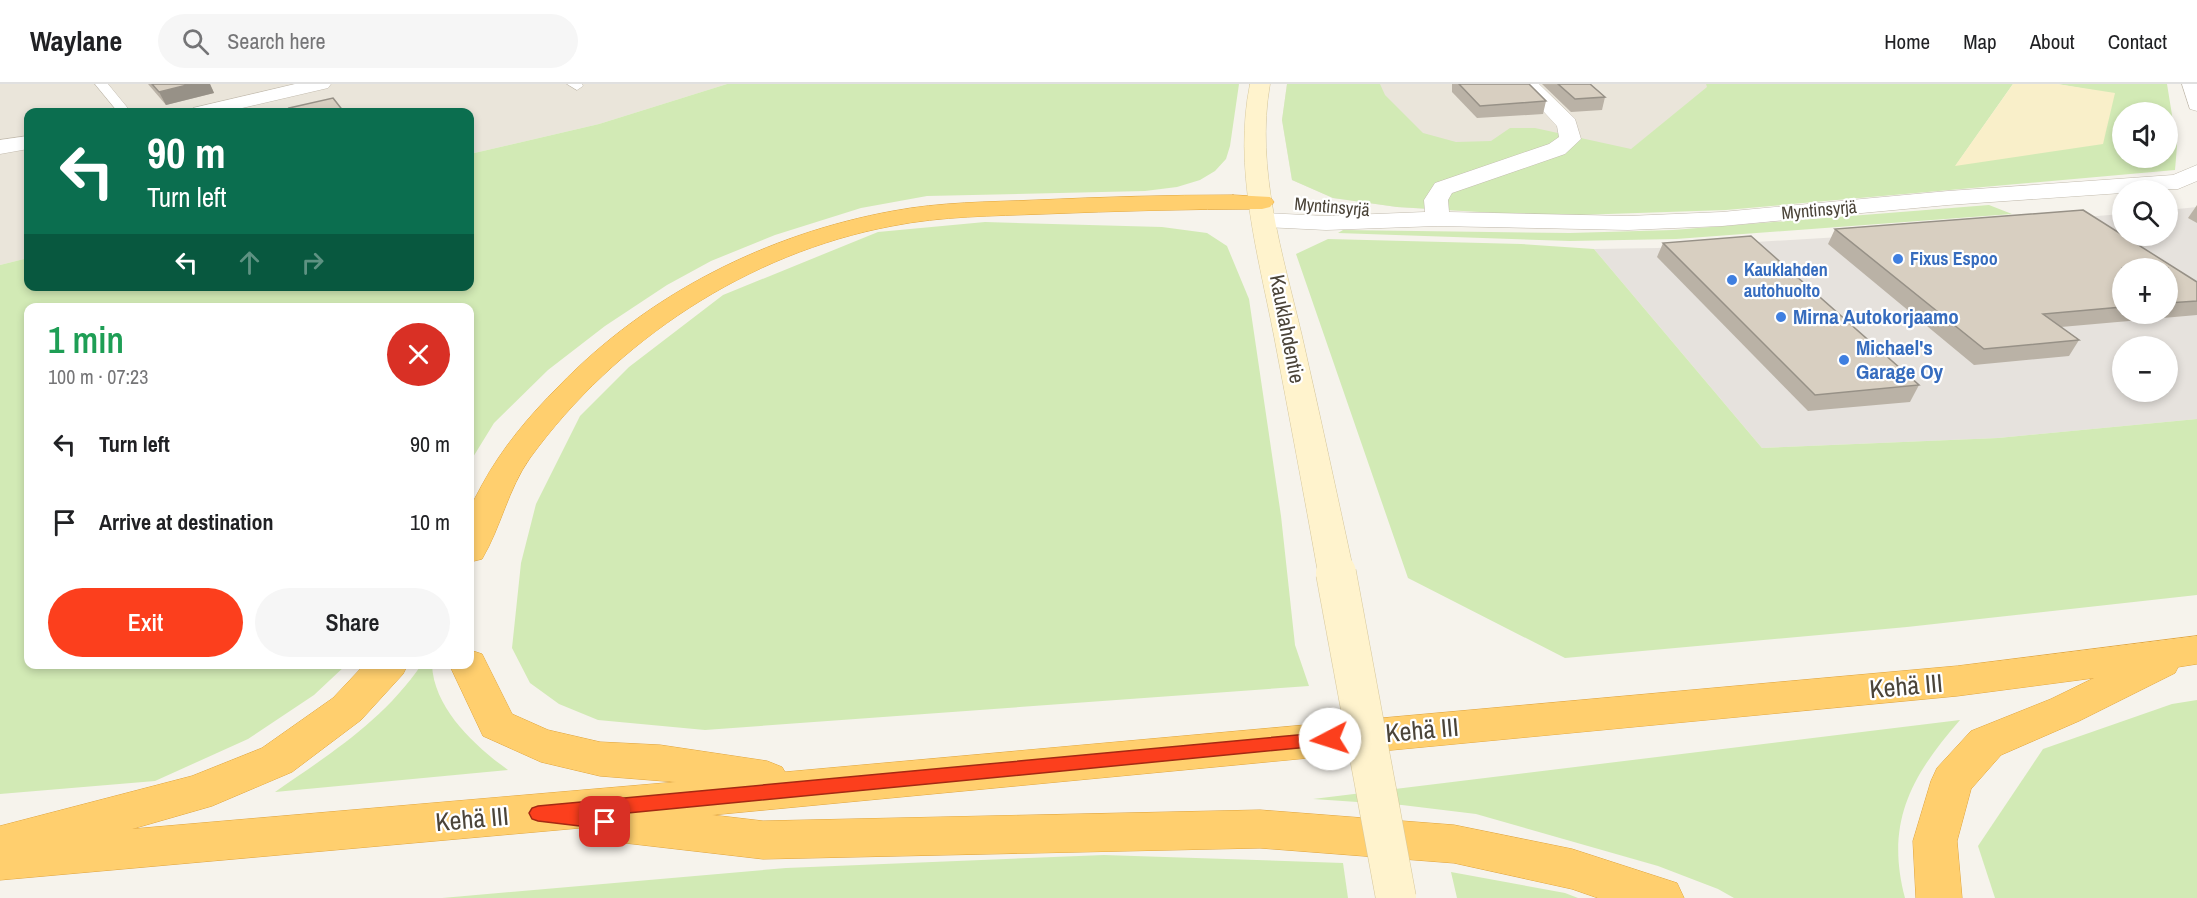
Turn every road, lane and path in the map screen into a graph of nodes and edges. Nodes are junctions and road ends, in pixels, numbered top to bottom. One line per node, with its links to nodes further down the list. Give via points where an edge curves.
1 (101, 84): 7 (lane)
2 (321, 84): 8 (street)
3 (1260, 84): 12 (street, Kauklahdentie, via 1256,98 1256,151)
4 (1528, 84): 13 (street, via 1567,124 1570,139 1557,149 1443,189 1436,200)
5 (2192, 84): 6 (street)
6 (2197, 105)
7 (122, 108)
8 (217, 108)
9 (24, 144): 10 (street)
10 (0, 147)
11 (2197, 172): 13 (street, Myntinsyrjä, via 2178,182 1722,219 1628,223)
12 (1263, 211): 13 (street, Myntinsyrjä, via 1326,223); 14 (highway, via 1002,208 914,215 844,230 759,261 723,277 646,323 560,399 516,455); 22 (street, Kauklahdentie, bridge)
13 (1437, 219)
14 (474, 541)
15 (2190, 650): 18 (highway, Kehä III, via 1945,682); 24 (highway, via 1986,743 1952,781 1935,841)
16 (384, 669): 20 (highway, via 347,709 277,760 197,793)
17 (470, 669): 18 (highway, via 497,725 541,745 600,759 660,762)
18 (810, 786): 19 (highway, Kehä III)
19 (538, 813): 21 (highway, Kehä III); 23 (highway, via 763,840 1260,829 1454,844 1572,869)
20 (0, 845)
21 (0, 860)
22 (1396, 898)
23 (1661, 898)
24 (1939, 898)

